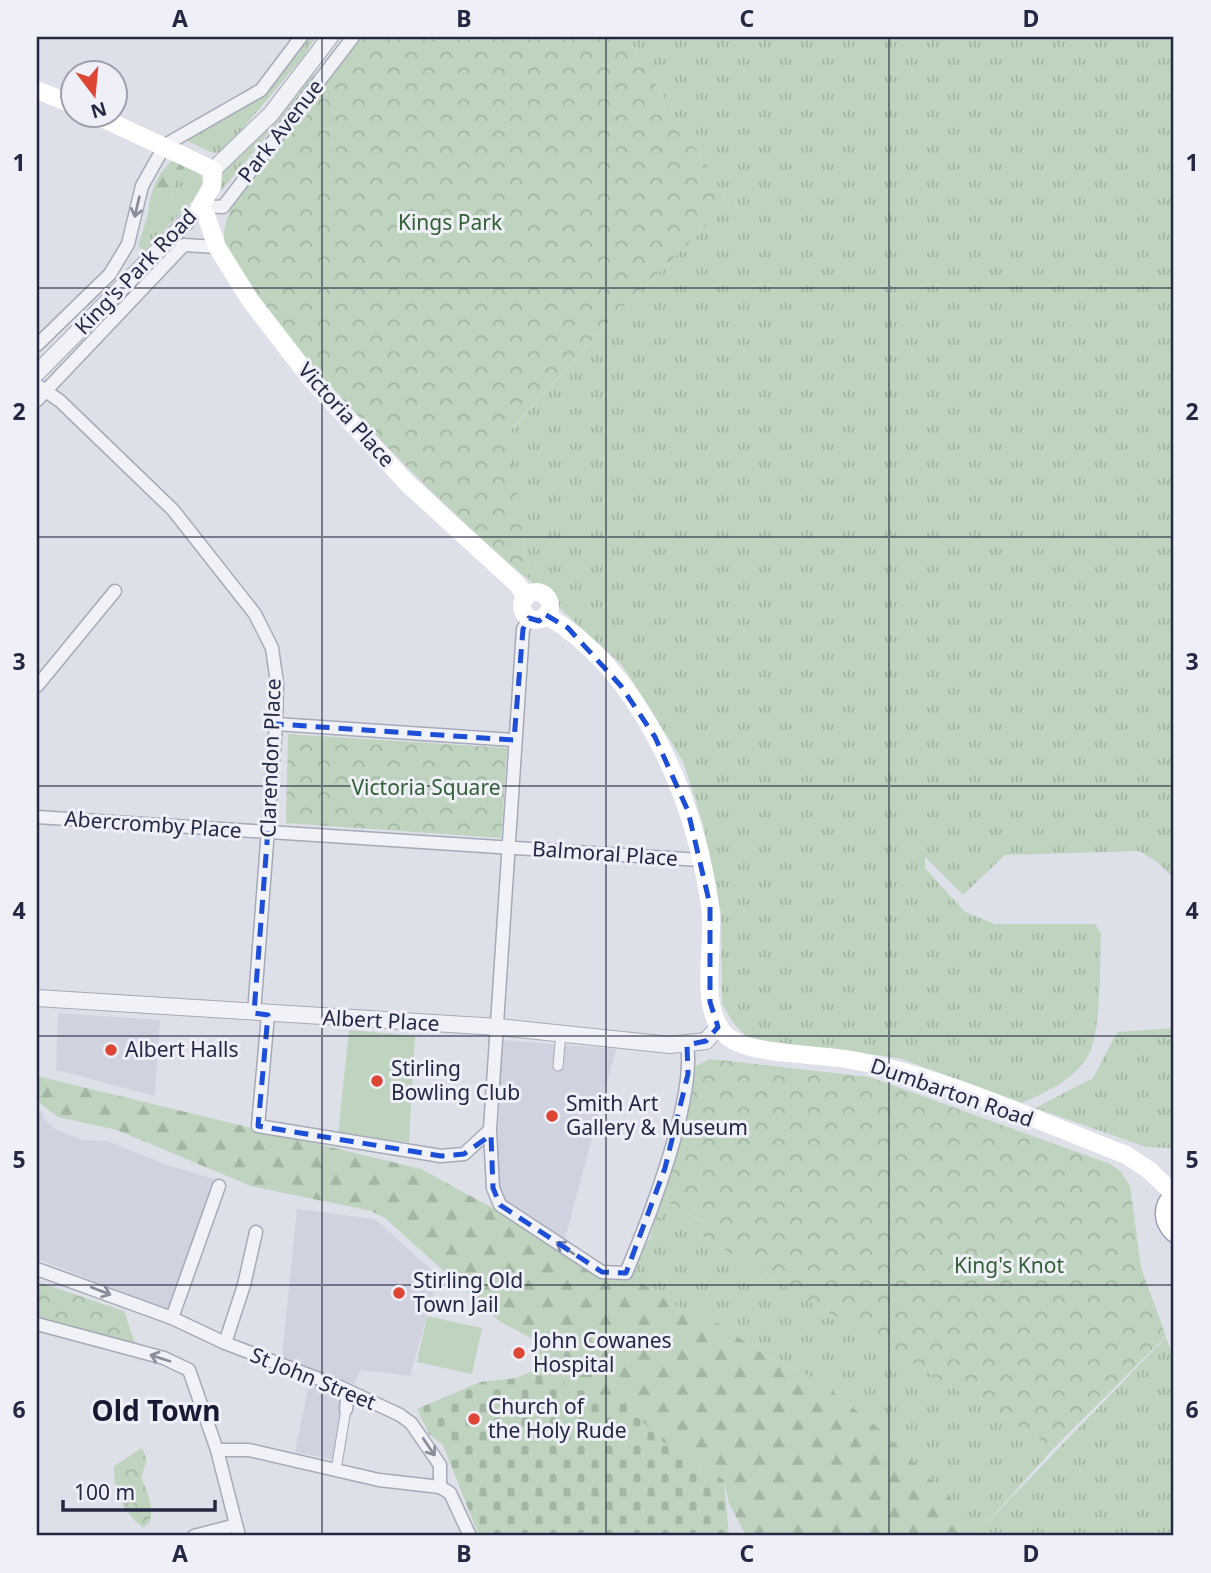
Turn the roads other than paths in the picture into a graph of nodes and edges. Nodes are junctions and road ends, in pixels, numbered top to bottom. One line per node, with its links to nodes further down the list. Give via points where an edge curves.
1 (301, 37): 7 (street, via 261,90)
2 (330, 37): 8 (street, King's Park Road, via 271,114)
3 (353, 37): 9 (street, Park Avenue, via 222,207)
4 (37, 90): 5 (main road)
5 (60, 99)
6 (130, 130): 7 (main road)
7 (165, 145): 8 (main road); 11 (street, one-way to 11, via 142,186 128,244 110,274)
8 (213, 170): 9 (main road, King's Park Road, via 212,186)
9 (200, 207): 10 (main road, Victoria Place); 12 (street, King's Park Road)
10 (217, 247): 13 (street, via 184,245); 15 (main road, Victoria Place, via 250,300 311,379 373,448)
11 (37, 345)
12 (37, 373)
13 (39, 392): 18 (street, Clarendon Place, via 70,410 173,510 255,614 272,648)
14 (114, 591): 17 (street)
15 (526, 597): 16 (main road, via 523,608); 16 (main road, via 533,592 550,603)
16 (538, 617): 19 (street, via 523,629); 23 (main road, via 568,628 603,662 649,727 688,811)
17 (37, 686)
18 (276, 724): 19 (street); 21 (street, Clarendon Place)
19 (514, 740): 22 (street)
20 (37, 817): 21 (street, Abercromby Place)
21 (269, 833): 22 (street); 25 (street, Clarendon Place)
22 (509, 847): 23 (street, Balmoral Place); 26 (street)
23 (700, 860): 27 (main road, via 712,924 710,1002)
24 (37, 998): 25 (street, Albert Place)
25 (261, 1014): 26 (street, Albert Place); 31 (street, Clarendon Place, via 258,1126 440,1156 464,1154)
26 (498, 1027): 28 (street, Albert Place); 31 (street)
27 (718, 1027): 29 (street, via 706,1041); 33 (main road, Dumbarton Road, via 740,1044 850,1059 951,1088 1126,1155)
28 (561, 1033): 29 (street, Albert Place); 30 (street)
29 (687, 1045): 31 (street, one-way to 31, via 688,1074 665,1168 626,1273 603,1272 500,1205 493,1188)
30 (558, 1066)
31 (490, 1130)
32 (219, 1186): 37 (street)
33 (1174, 1195): 35 (main road, via 1165,1211)
34 (256, 1232): 39 (street, St John Street)
35 (1174, 1232)
36 (37, 1269): 37 (street, St John Street, one-way to 37)
37 (172, 1318): 39 (street, St John Street)
38 (37, 1324): 42 (street, one-way to 38, via 193,1376 181,1365)
39 (225, 1343): 40 (street, St John Street)
40 (348, 1392): 41 (street); 44 (street, St John Street, one-way to 44, via 411,1423 440,1465)
41 (346, 1409): 43 (street)
42 (217, 1450): 43 (street, via 249,1450); 45 (street)
43 (336, 1470): 44 (street)
44 (440, 1487): 47 (street, via 450,1493)
45 (238, 1531): 46 (street)
46 (194, 1536)
47 (470, 1536)

